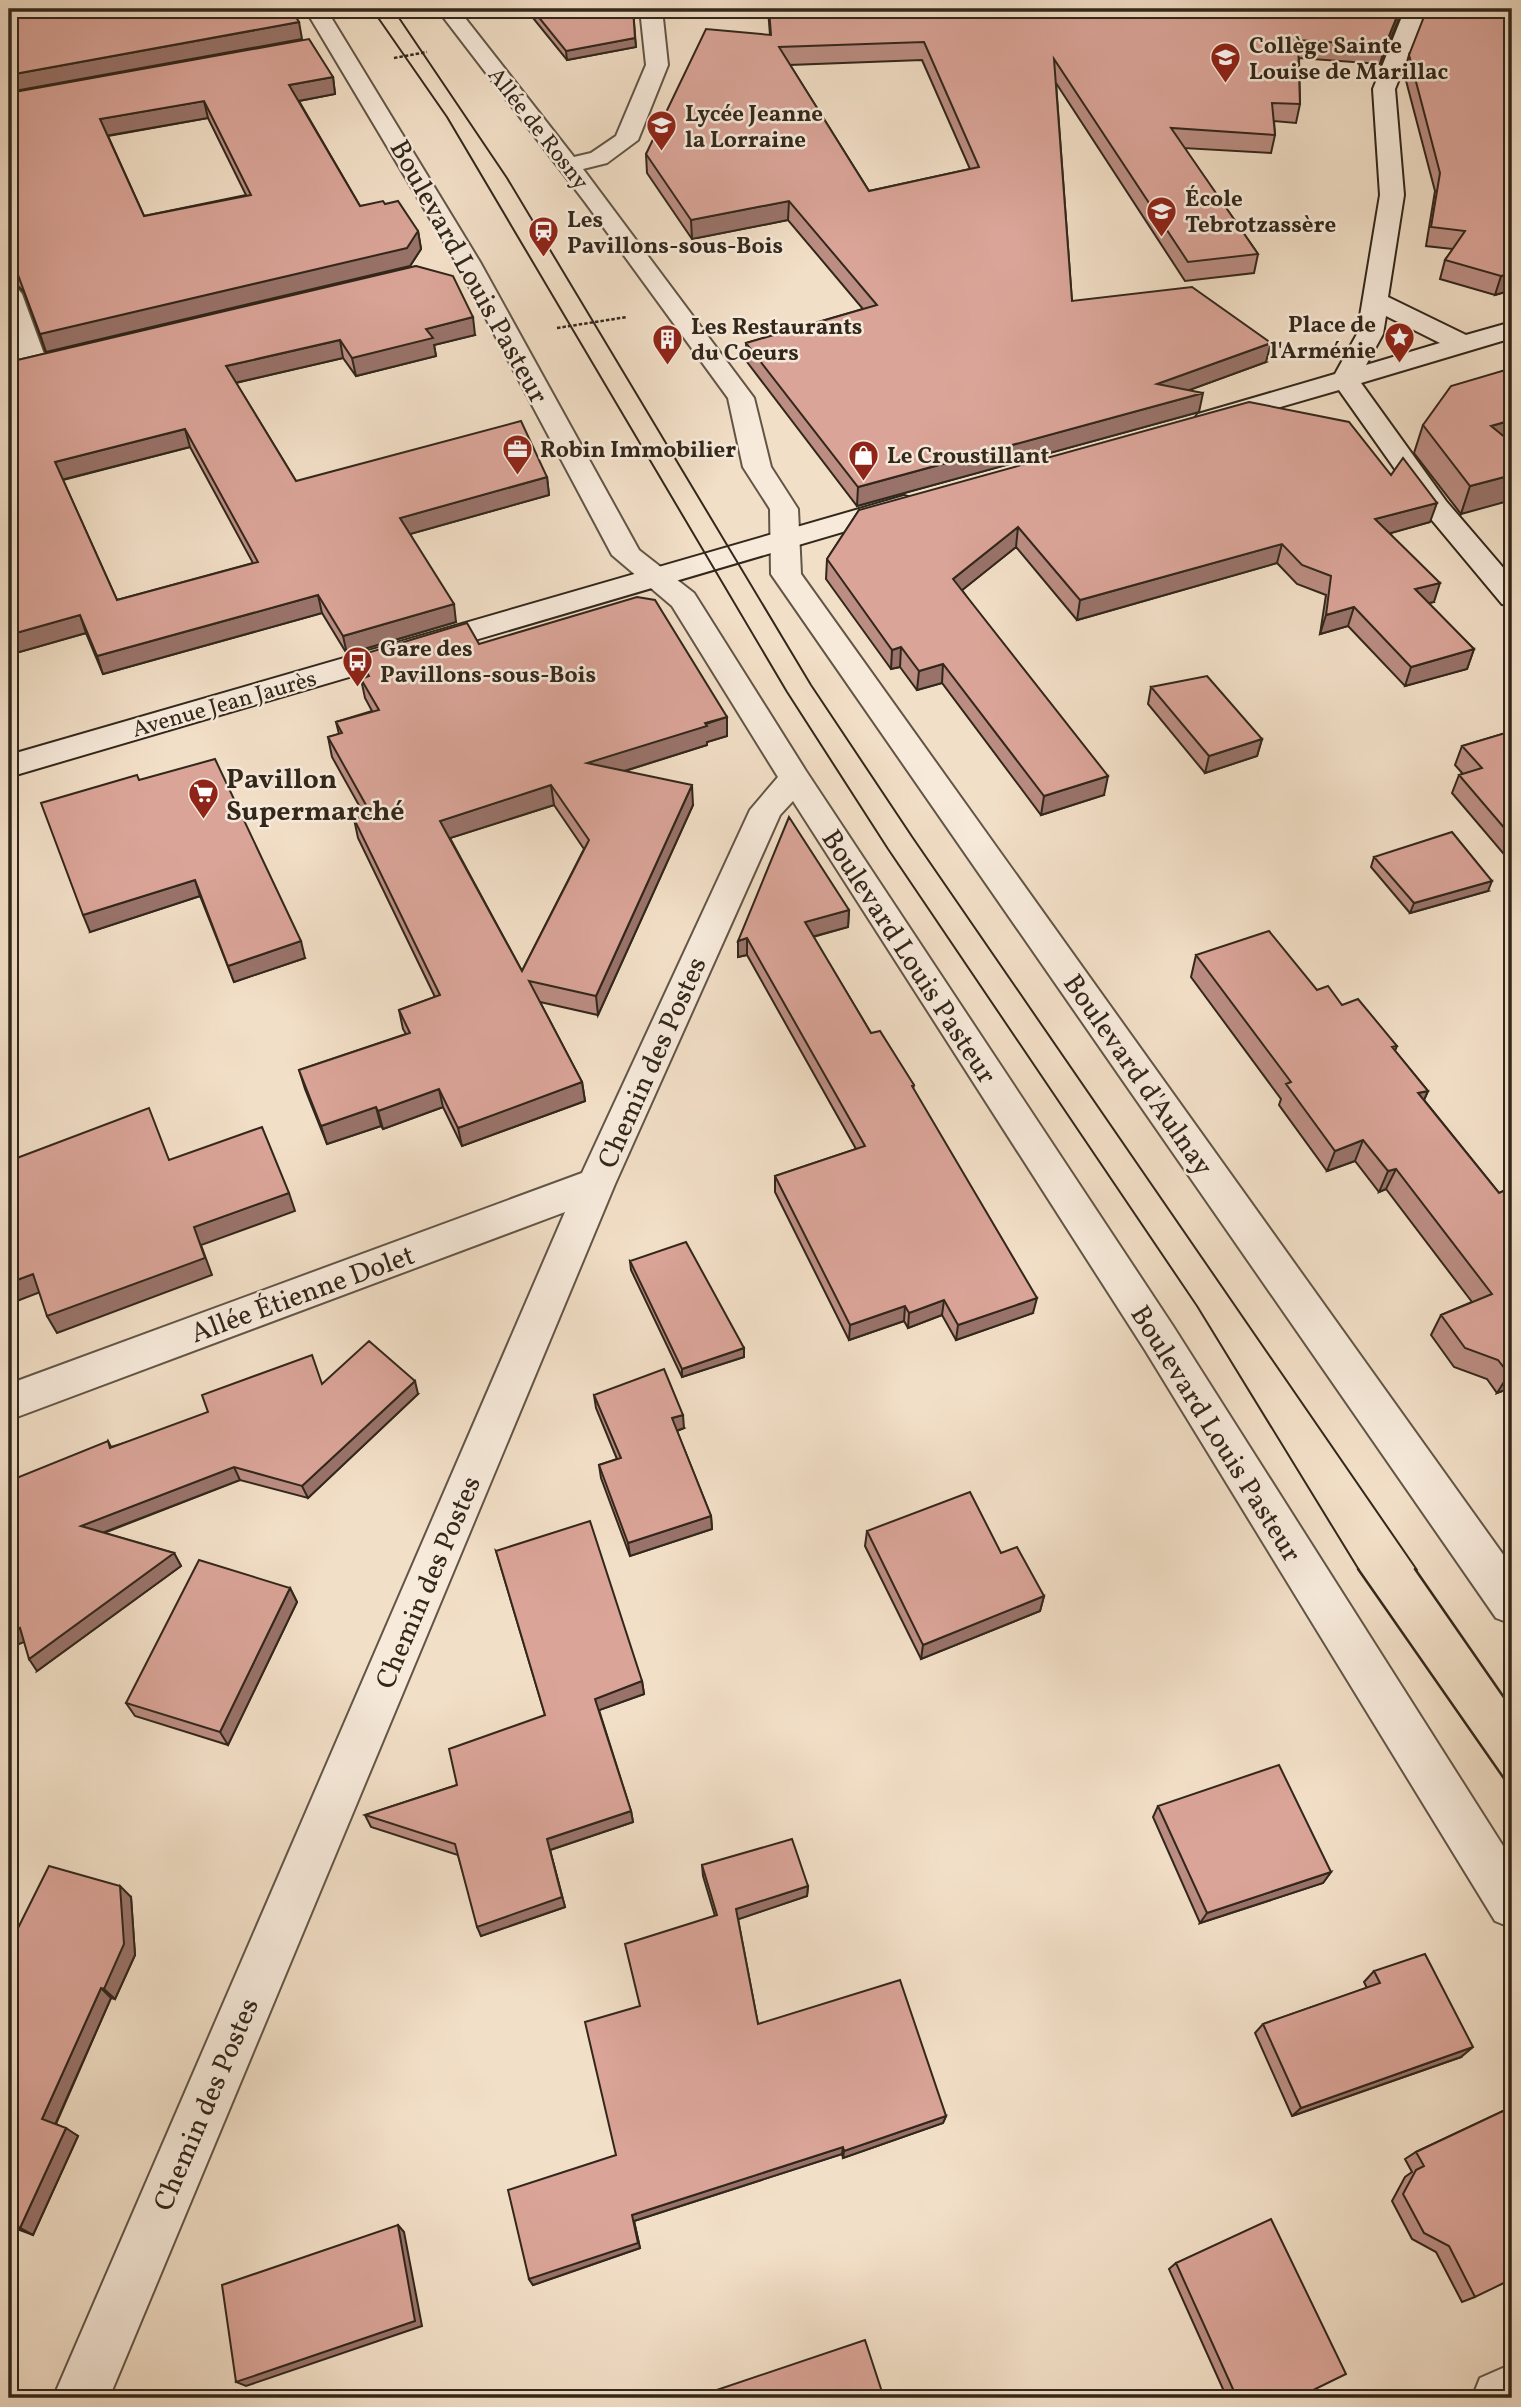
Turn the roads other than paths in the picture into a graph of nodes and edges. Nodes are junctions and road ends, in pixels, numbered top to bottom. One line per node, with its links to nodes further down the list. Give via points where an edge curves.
1 (315, 9): 17 (street, Boulevard Louis Pasteur, via 326,44 626,555)
2 (447, 9): 5 (street, Allée de Rosny)
3 (651, 9): 5 (street, via 657,65 626,140 599,158)
4 (1416, 9): 7 (street, via 1384,89 1392,195)
5 (568, 165): 16 (street, Allée de Rosny, via 741,397 757,467 784,509)
6 (9, 293): 11 (street)
7 (1376, 300): 9 (street); 13 (street, via 1370,334)
8 (1512, 330): 9 (street)
9 (1465, 345): 13 (street)
10 (62, 358): 11 (street)
11 (35, 365): 12 (street)
12 (9, 371)
13 (1345, 380): 14 (street); 18 (street, via 1436,507)
14 (1186, 427)
15 (935, 496): 16 (street, Avenue Jean Jaurès)
16 (773, 542): 17 (street, Avenue Jean Jaurès); 23 (street, Boulevard d'Aulnay, via 786,574)
17 (654, 576): 19 (street, Avenue Jean Jaurès); 20 (street, Boulevard Louis Pasteur, via 683,600)
18 (1512, 597)
19 (9, 766)
20 (796, 779): 21 (street, Chemin des Postes, via 766,810); 24 (street, Boulevard Louis Pasteur, via 1159,1338)
21 (596, 1184): 22 (street, Allée Étienne Dolet); 26 (street, Chemin des Postes)
22 (9, 1402)
23 (1512, 1603)
24 (1512, 1904)
25 (1512, 2392): 27 (street)
26 (81, 2398)
27 (1500, 2398)

